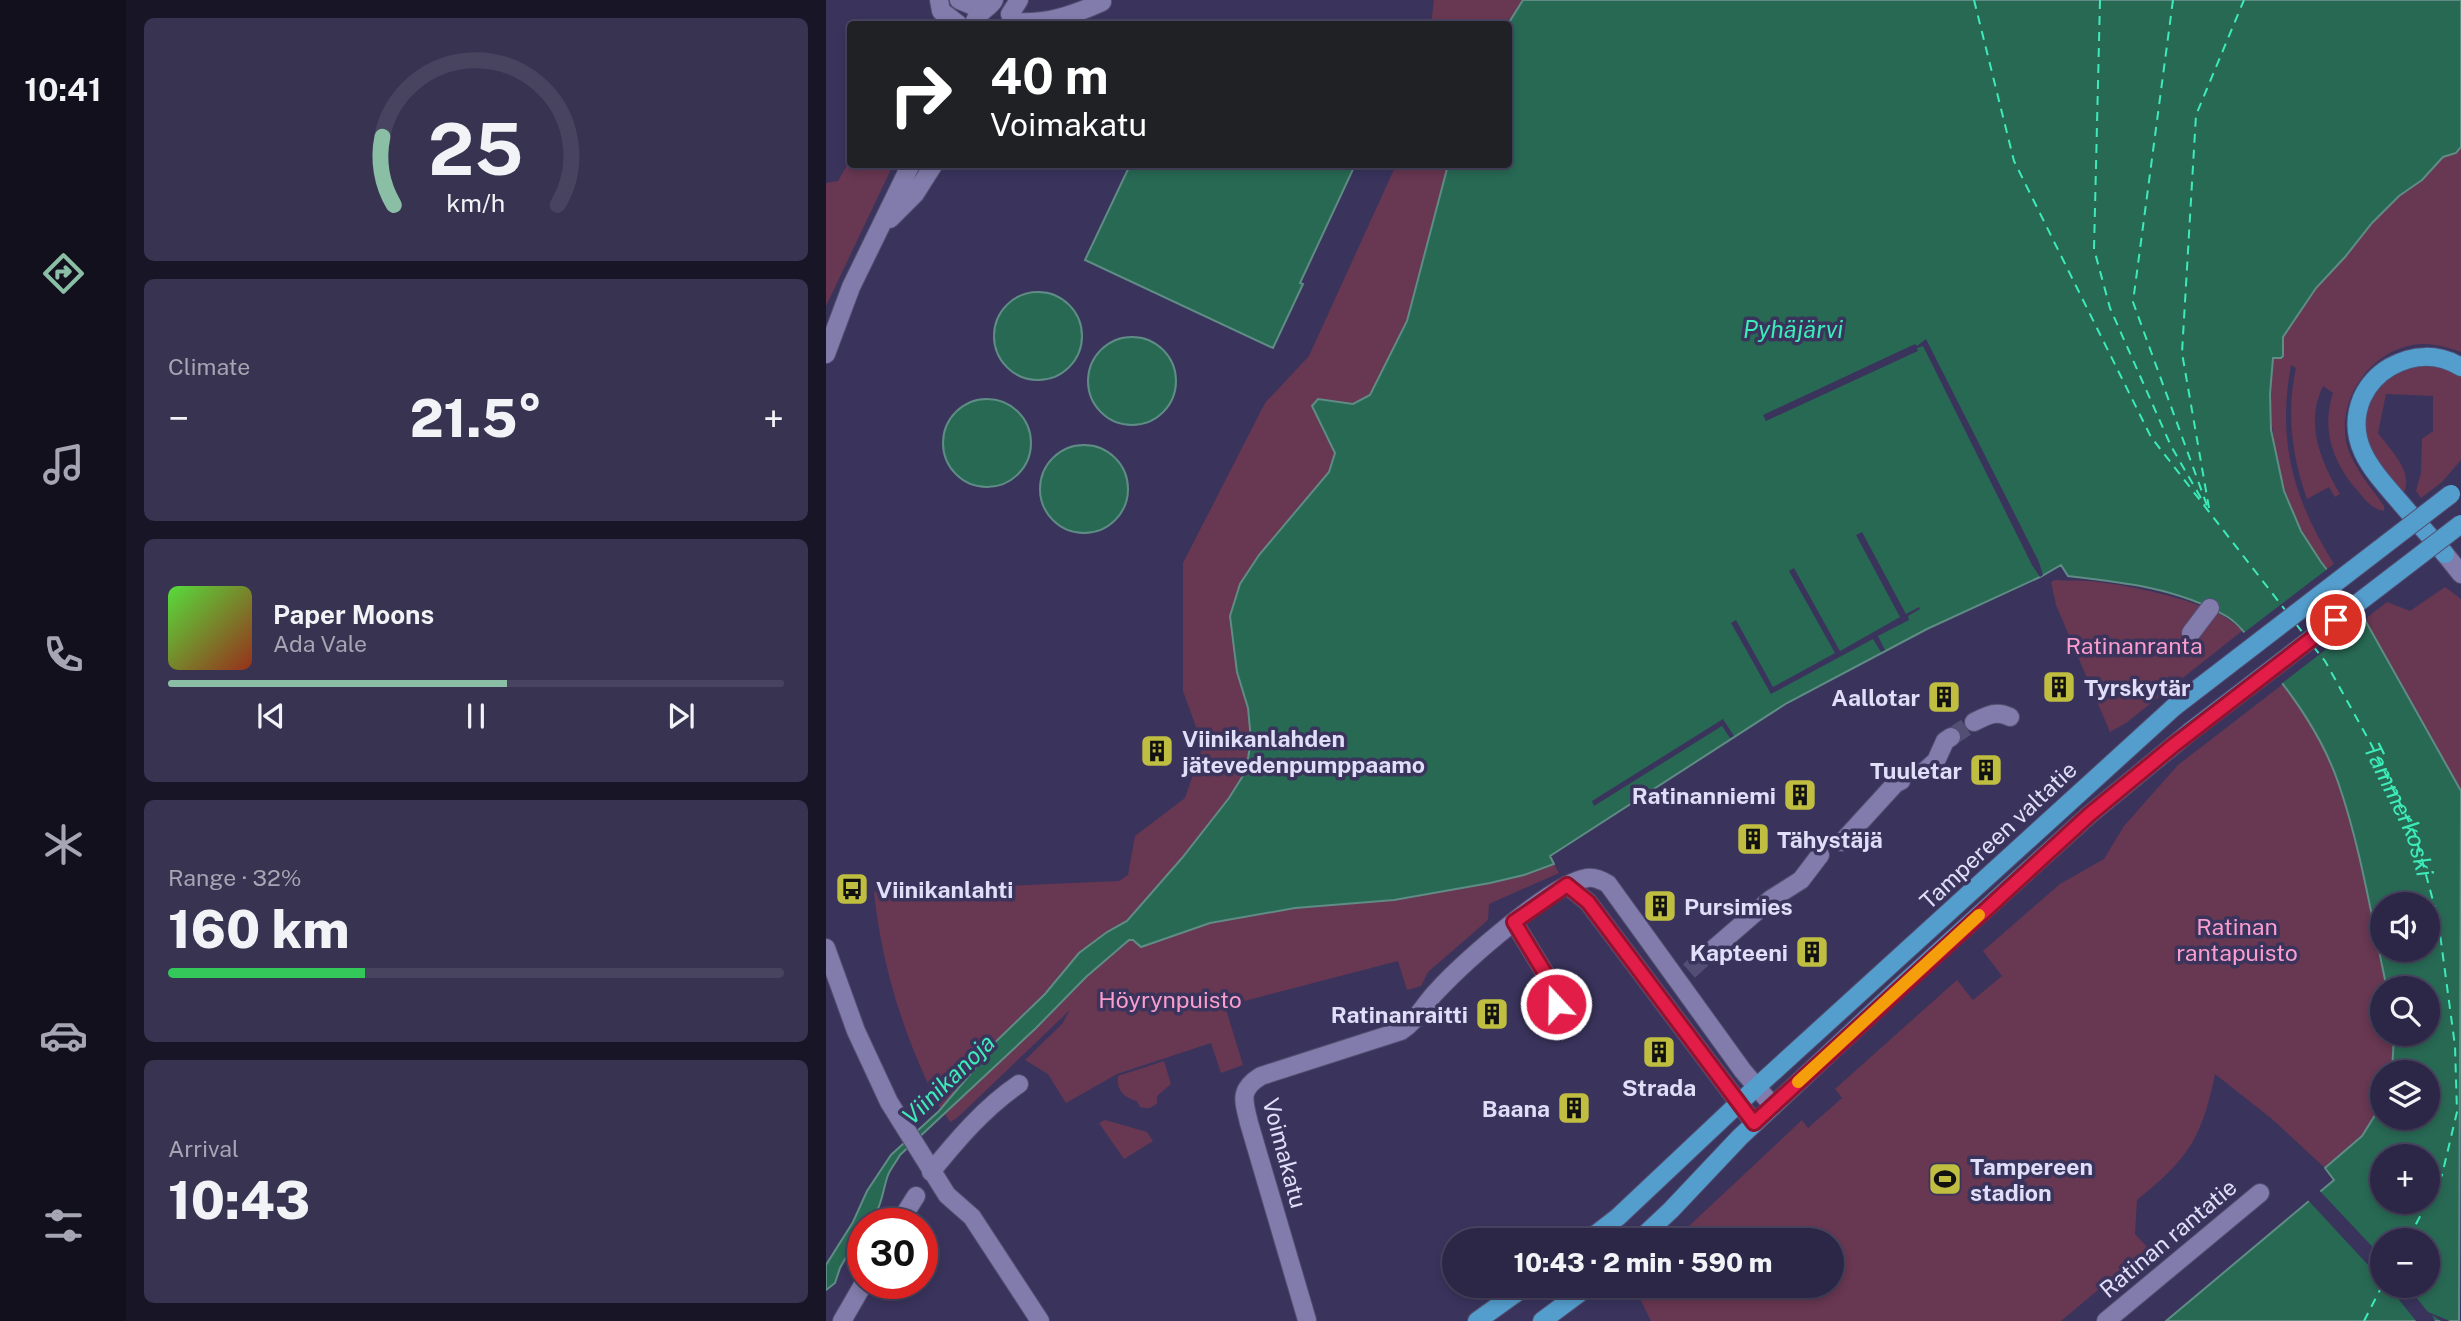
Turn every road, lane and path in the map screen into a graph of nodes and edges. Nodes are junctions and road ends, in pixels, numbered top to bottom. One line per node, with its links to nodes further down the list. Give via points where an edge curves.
1 (939, 0): 6 (street, via 942,11)
2 (959, 0): 4 (street)
3 (1103, 1): 8 (street); 9 (street)
4 (985, 10): 5 (street, via 998,6)
5 (1014, 15): 7 (street)
6 (954, 21)
7 (1044, 21)
8 (1052, 21)
9 (1080, 21)
10 (909, 168): 12 (street)
11 (931, 168): 12 (street, via 915,194)
12 (878, 232): 13 (street)
13 (826, 354)
14 (2461, 366): 17 (main road, via 2425,356 2393,365 2365,393 2356,424 2368,464)
15 (2456, 491): 36 (main road, Tampereen valtatie, bridge, via 2174,707)
16 (2461, 524): 38 (main road, Tampereen valtatie, bridge, via 2089,815)
17 (2445, 554): 18 (street)
18 (2461, 574)
19 (2210, 608): 20 (street)
20 (2191, 633)
21 (2011, 717): 22 (street, via 1992,713)
22 (1974, 722)
23 (1951, 737): 24 (street)
24 (1925, 771)
25 (1901, 781): 26 (street)
26 (1842, 842)
27 (1820, 855): 31 (street, via 1801,880 1771,899)
28 (1567, 885): 29 (street, Voimakatu); 32 (street, Voimakatu, via 1586,878 1608,884); 33 (street, via 1588,902)
29 (1514, 922): 34 (street, via 1557,993 1556,1004); 49 (street, Voimakatu, via 1437,991 1401,1031 1261,1076 1247,1087 1243,1097 1249,1123)
30 (826, 948): 40 (street, via 862,1046)
31 (1710, 952)
32 (1682, 975): 33 (street); 36 (street, Voimakatu)
33 (1657, 995): 37 (street)
34 (1538, 1020)
35 (1019, 1084): 40 (street, via 961,1136)
36 (1756, 1087): 37 (main road, Tampereen valtatie); 38 (street, Voimakatu)
37 (1739, 1103): 39 (street); 44 (main road, Tampereen valtatie)
38 (1773, 1106): 39 (main road, Tampereen valtatie)
39 (1754, 1123): 45 (main road, Tampereen valtatie)
40 (931, 1172): 51 (street, via 947,1195 972,1217)
41 (2260, 1193): 54 (street, Ratinan rantatie)
42 (916, 1196): 43 (street)
43 (909, 1208)
44 (1604, 1228)
45 (1652, 1228)
46 (1509, 1298): 52 (main road)
47 (1572, 1298): 53 (main road)
48 (855, 1299): 50 (street)
49 (1307, 1320)
50 (842, 1321)
51 (1040, 1321)
52 (1477, 1321)
53 (1542, 1321)
54 (2106, 1321)

